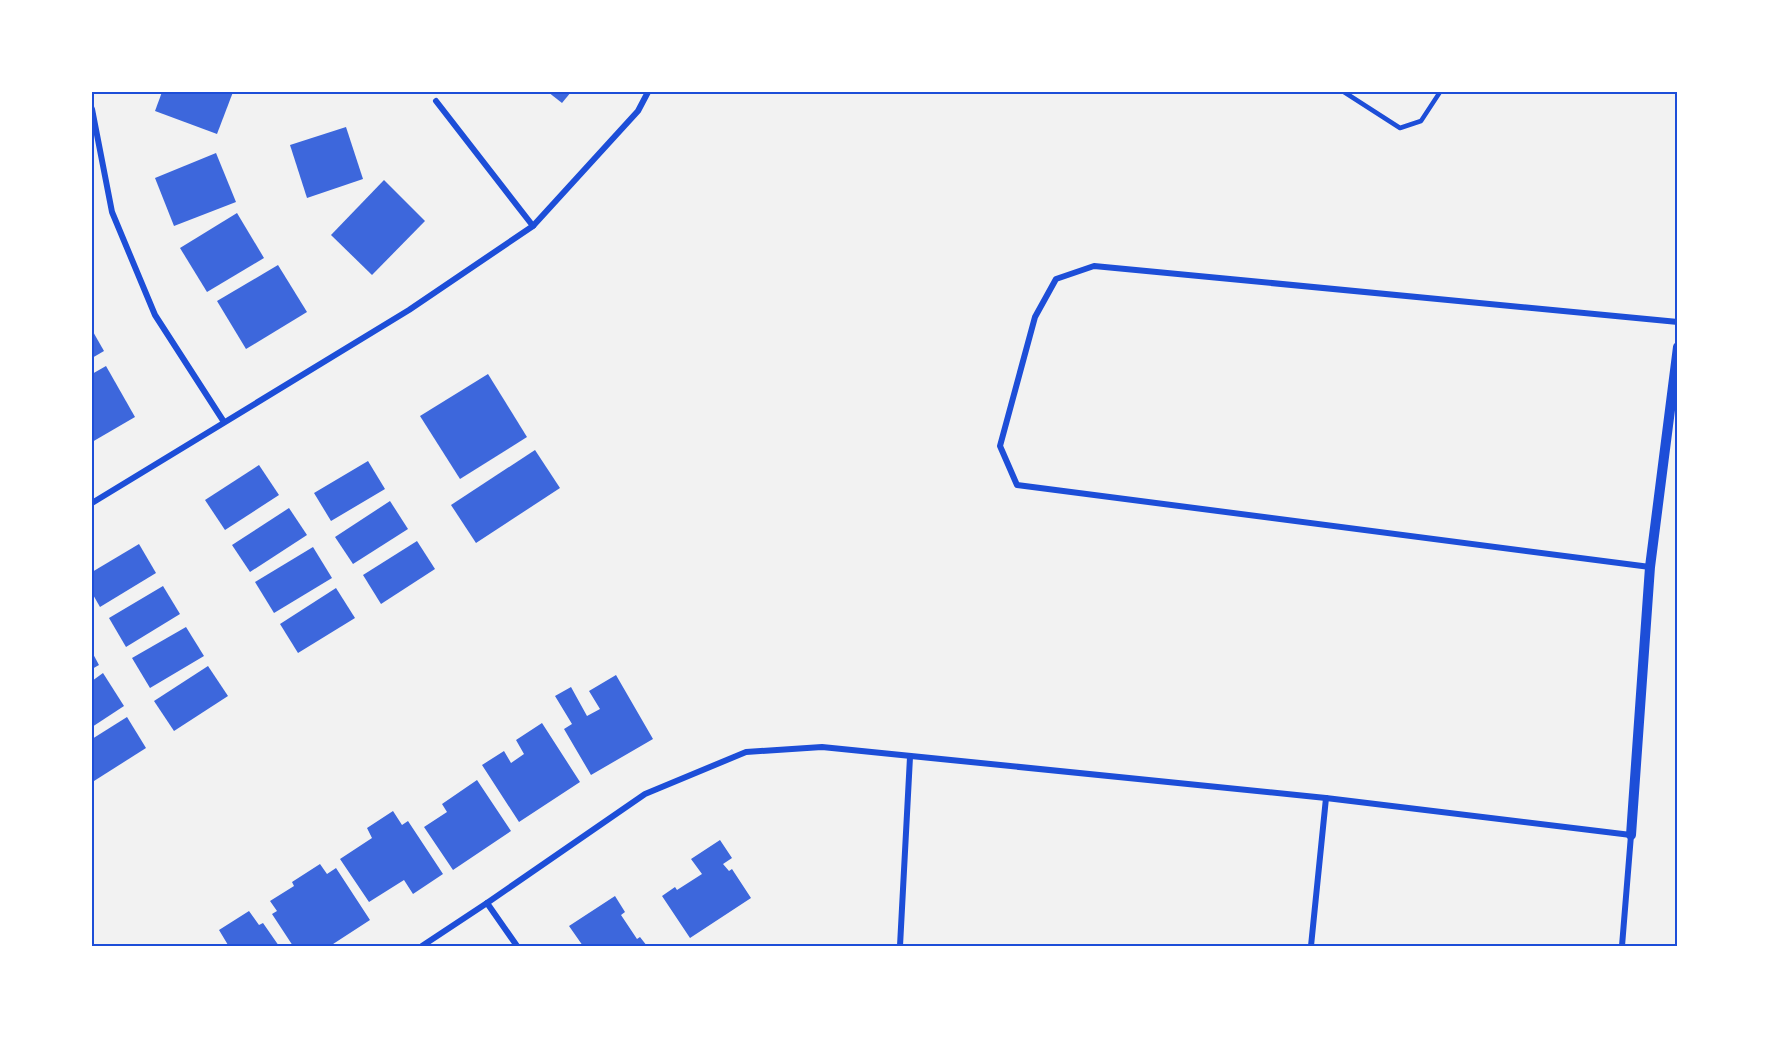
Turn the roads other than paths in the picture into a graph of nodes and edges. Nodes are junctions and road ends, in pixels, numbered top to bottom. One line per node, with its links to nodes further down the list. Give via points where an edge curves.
1 (648, 92): 6 (street, via 638,111)
2 (1344, 92): 3 (lane, via 1400,128 1421,121)
3 (1440, 92)
4 (436, 101): 6 (street)
5 (92, 109): 9 (street, via 111,212 155,315)
6 (533, 226): 9 (street, via 409,310)
7 (1677, 322): 11 (street, via 1094,266 1056,279 1035,317 1000,446 1017,484)
8 (1677, 347): 11 (street)
9 (224, 422): 10 (street)
10 (92, 503)
11 (1650, 567): 14 (street)
12 (910, 757): 13 (street); 15 (street, via 822,747 746,752 645,794); 18 (street)
13 (1326, 798): 14 (street); 19 (street)
14 (1630, 835): 20 (street)
15 (487, 903): 16 (street); 17 (street)
16 (422, 946)
17 (517, 946)
18 (900, 946)
19 (1311, 946)
20 (1622, 946)

